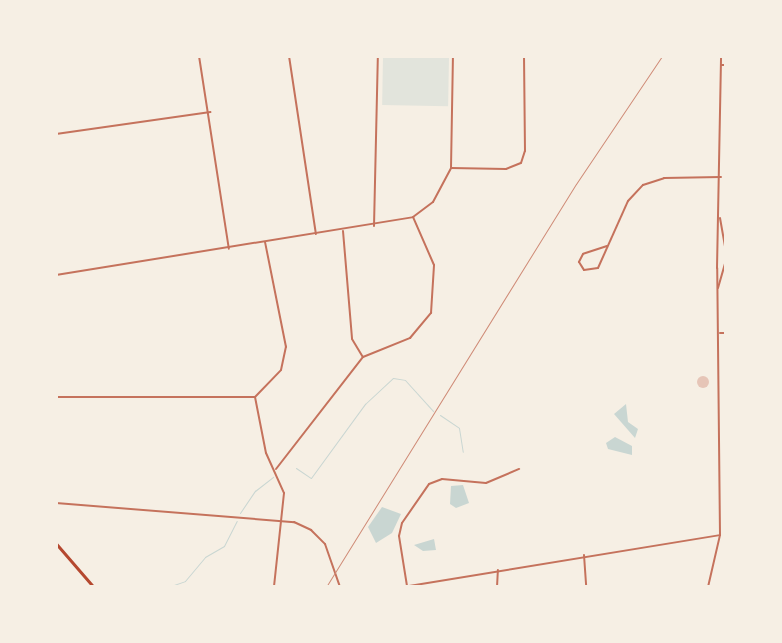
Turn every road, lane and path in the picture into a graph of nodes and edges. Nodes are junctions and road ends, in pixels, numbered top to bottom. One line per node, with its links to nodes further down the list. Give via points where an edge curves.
1 (199, 56): 9 (street)
2 (289, 56): 17 (street)
3 (378, 56): 15 (street)
4 (453, 56): 11 (street)
5 (524, 56): 11 (street, via 525,151 521,163 506,170)
6 (721, 56): 8 (street)
7 (726, 64): 8 (street)
8 (721, 65): 12 (street)
9 (210, 112): 10 (street); 20 (street)
10 (56, 134)
11 (451, 168): 13 (street, via 432,202)
12 (721, 177): 14 (street); 19 (street, via 664,178 642,185 628,201)
13 (413, 217): 15 (street); 27 (street, via 434,265 431,313 410,338)
14 (720, 218): 21 (street); 24 (street)
15 (374, 226): 16 (street)
16 (343, 231): 17 (street); 27 (street, via 352,339)
17 (316, 234): 18 (street)
18 (266, 242): 20 (street); 29 (street, via 286,347 281,370)
19 (607, 246): 19 (street, via 598,268 584,270 579,262 583,254)
20 (230, 249): 23 (street)
21 (726, 252)
22 (726, 260): 24 (street)
23 (56, 275)
24 (718, 288): 25 (street)
25 (720, 333): 26 (street); 34 (street)
26 (726, 333)
27 (362, 357): 30 (street)
28 (56, 397): 29 (street)
29 (255, 398): 30 (street, via 266,453)
30 (276, 469): 33 (street, via 284,493)
31 (519, 469): 39 (street, via 486,483 442,479 429,484 402,523 399,536)
32 (56, 503): 33 (street)
33 (282, 521): 41 (street); 42 (street, via 316,534 328,549)
34 (720, 535): 36 (street); 46 (street)
35 (56, 543): 40 (main road)
36 (584, 555): 37 (street); 45 (street)
37 (498, 570): 38 (street); 44 (street)
38 (422, 585): 39 (street)
39 (407, 586): 43 (street)
40 (94, 587)
41 (274, 587)
42 (340, 587)
43 (403, 587)
44 (497, 587)
45 (586, 587)
46 (708, 587)

